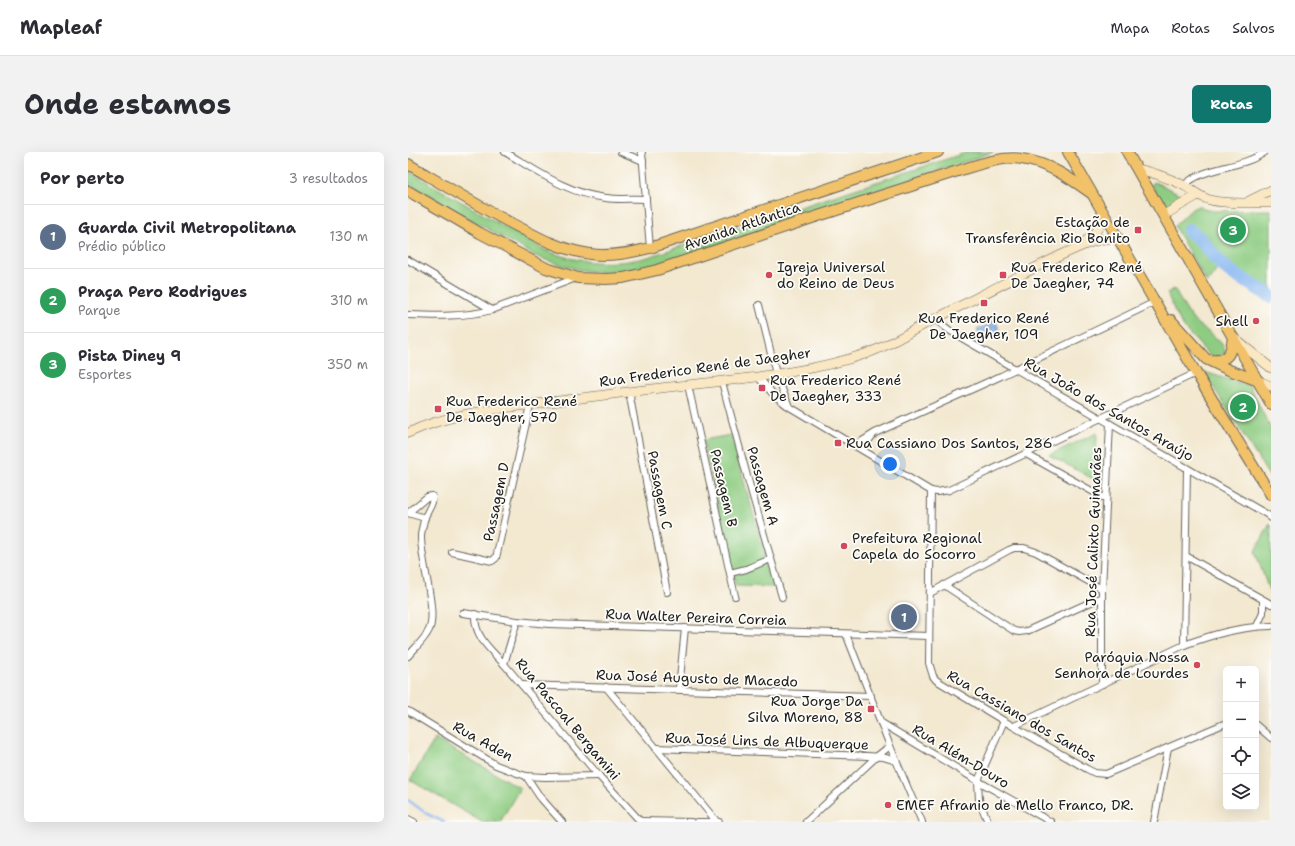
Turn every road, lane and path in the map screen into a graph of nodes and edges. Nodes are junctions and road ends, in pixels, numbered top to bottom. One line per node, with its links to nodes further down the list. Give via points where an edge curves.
1 (506, 152): 16 (street, via 559,184 586,194 606,198)
2 (622, 152): 8 (street)
3 (643, 152): 8 (street)
4 (938, 152): 22 (main road, Avenida Atlântica)
5 (1068, 152): 14 (main road)
6 (1127, 152): 10 (main road)
7 (1265, 152): 11 (street, via 1245,162 1204,173)
8 (643, 162): 16 (street)
9 (408, 164): 22 (main road, Avenida Atlântica, via 491,213 566,250 613,255)
10 (1137, 169): 11 (main road, via 1155,173); 20 (main road)
11 (1183, 186): 15 (main road)
12 (1271, 190): 17 (main road)
13 (408, 191): 25 (main road, Avenida Atlântica, via 532,261)
14 (1092, 193): 19 (main road); 25 (main road, Avenida Atlântica, via 1062,173 1035,162 1021,158 993,161 657,270 623,278)
15 (1198, 195): 17 (main road, via 1210,200); 20 (main road)
16 (646, 198): 22 (street)
17 (1248, 202): 18 (main road)
18 (1271, 203)
19 (1104, 213): 21 (main road); 23 (main road, Rua Frederico René de Jaegher, via 1098,230)
20 (1164, 215): 31 (main road)
21 (1119, 239): 23 (main road, Rua Frederico René de Jaegher, via 1108,238); 26 (main road)
22 (650, 248)
23 (1079, 248): 30 (main road, Rua Frederico René de Jaegher, via 1013,278)
24 (408, 260): 28 (street)
25 (578, 278): 28 (street)
26 (1155, 302): 32 (main road); 33 (street); 35 (main road)
27 (759, 305): 36 (street)
28 (492, 310): 29 (street, via 465,315)
29 (408, 315)
30 (936, 319): 33 (street, Rua João dos Santos Araújo, via 961,337); 36 (main road, Rua Frederico René de Jaegher, via 872,352)
31 (1233, 337): 32 (main road, via 1228,357 1216,361); 34 (main road); 38 (main road)
32 (1206, 359): 38 (main road)
33 (1017, 368): 46 (street, Rua João dos Santos Araújo); 48 (street)
34 (1271, 368)
35 (1196, 373): 46 (street); 55 (main road)
36 (776, 374): 37 (main road, Rua Frederico René de Jaegher); 45 (street)
37 (758, 377): 39 (main road, Rua Frederico René de Jaegher); 45 (street)
38 (1259, 381): 41 (main road); 43 (main road)
39 (722, 382): 40 (main road, Rua Frederico René de Jaegher); 62 (street, Passagem A)
40 (688, 385): 42 (main road, Rua Frederico René de Jaegher); 63 (street, Passagem B)
41 (1271, 386)
42 (629, 392): 44 (main road, Rua Frederico René de Jaegher); 66 (street, Passagem C)
43 (1271, 404)
44 (530, 405): 49 (main road, Rua Frederico René de Jaegher, via 464,415 431,423); 60 (street, Passagem D, via 496,558 492,561)
45 (788, 406): 50 (street)
46 (1101, 419): 47 (street, Rua João dos Santos Araújo); 52 (street)
47 (1110, 424): 53 (street, Rua João dos Santos Araújo); 56 (street, Rua José Calixto Guimarães)
48 (875, 432): 50 (street); 51 (street)
49 (408, 433)
50 (856, 445): 51 (street)
51 (862, 450): 54 (street)
52 (1026, 454): 54 (street, via 949,490); 56 (street)
53 (1188, 469): 59 (street, Rua João dos Santos Araújo); 61 (street)
54 (931, 491): 67 (street, Rua Cassiano dos Santos)
55 (1271, 495)
56 (1106, 499): 65 (street, Rua José Calixto Guimarães)
57 (408, 513): 58 (street); 58 (street, via 433,496 433,502)
58 (424, 518): 82 (street, via 421,536 432,612 431,624 426,635)
59 (1271, 518)
60 (452, 552)
61 (1186, 556): 71 (street); 81 (street)
62 (771, 559): 63 (street); 69 (street, Passagem A)
63 (730, 573): 68 (street, Passagem B)
64 (944, 585): 65 (street, via 1009,550 1024,548 1036,552); 67 (street); 70 (street, via 1007,627 1019,632 1027,631)
65 (1102, 589): 70 (street, Rua José Calixto Guimarães)
66 (667, 592)
67 (930, 593): 80 (street, Rua Cassiano dos Santos)
68 (735, 596)
69 (782, 597)
70 (1102, 597): 84 (street, Rua José Calixto Guimarães)
71 (1263, 600): 72 (street); 76 (street, via 1263,612)
72 (1271, 604)
73 (463, 613): 74 (street, Rua Walter Pereira Correia)
74 (476, 614): 75 (street, Rua Walter Pereira Correia); 83 (street, via 475,623 479,635)
75 (517, 621): 78 (street, Rua Walter Pereira Correia); 83 (street, Rua Pascoal Bergamini)
76 (1256, 626): 77 (street); 81 (street, via 1210,635)
77 (1271, 626)
78 (685, 628): 79 (street, Rua Walter Pereira Correia); 87 (street)
79 (846, 634): 80 (street, Rua Walter Pereira Correia); 88 (street)
80 (929, 636): 90 (street, Rua Cassiano dos Santos, via 929,663 932,676)
81 (1184, 645): 84 (street)
82 (408, 656)
83 (504, 664): 85 (street, Rua Pascoal Bergamini)
84 (1102, 684): 93 (street)
85 (522, 685): 86 (street, Rua José Augusto de Macedo); 102 (street, Rua Pascoal Bergamini)
86 (606, 687): 87 (street, Rua José Augusto de Macedo); 97 (street)
87 (679, 689): 88 (street, Rua José Augusto de Macedo)
88 (870, 696): 91 (street)
89 (408, 711): 101 (street, Rua Aden, via 496,765)
90 (1004, 721): 93 (street, Rua Cassiano dos Santos); 103 (street)
91 (880, 722): 96 (street); 103 (street, Rua Além-Douro)
92 (1223, 723): 98 (street, Rua Cassiano dos Santos)
93 (1014, 726): 98 (street, Rua Cassiano dos Santos, via 1100,774 1106,774)
94 (1259, 728): 95 (street)
95 (1271, 738)
96 (890, 746): 99 (street); 100 (street)
97 (656, 748): 99 (street, Rua José Lins de Albuquerque); 111 (street)
98 (1168, 748): 105 (street)
99 (876, 757): 100 (street, Rua José Lins de Albuquerque); 112 (street)
100 (896, 761): 113 (street)
101 (526, 776): 102 (street, Rua Aden); 107 (street)
102 (599, 776): 108 (street, Rua Pascoal Bergamini)
103 (978, 782): 114 (street, via 979,800); 115 (street, Rua Além-Douro)
104 (408, 819): 106 (street)
105 (1153, 821)
106 (414, 822)
107 (562, 822)
108 (641, 822): 109 (street)
109 (691, 822)
110 (697, 822): 111 (street)
111 (718, 822)
112 (806, 822)
113 (922, 822)
114 (988, 822)
115 (1050, 822)

